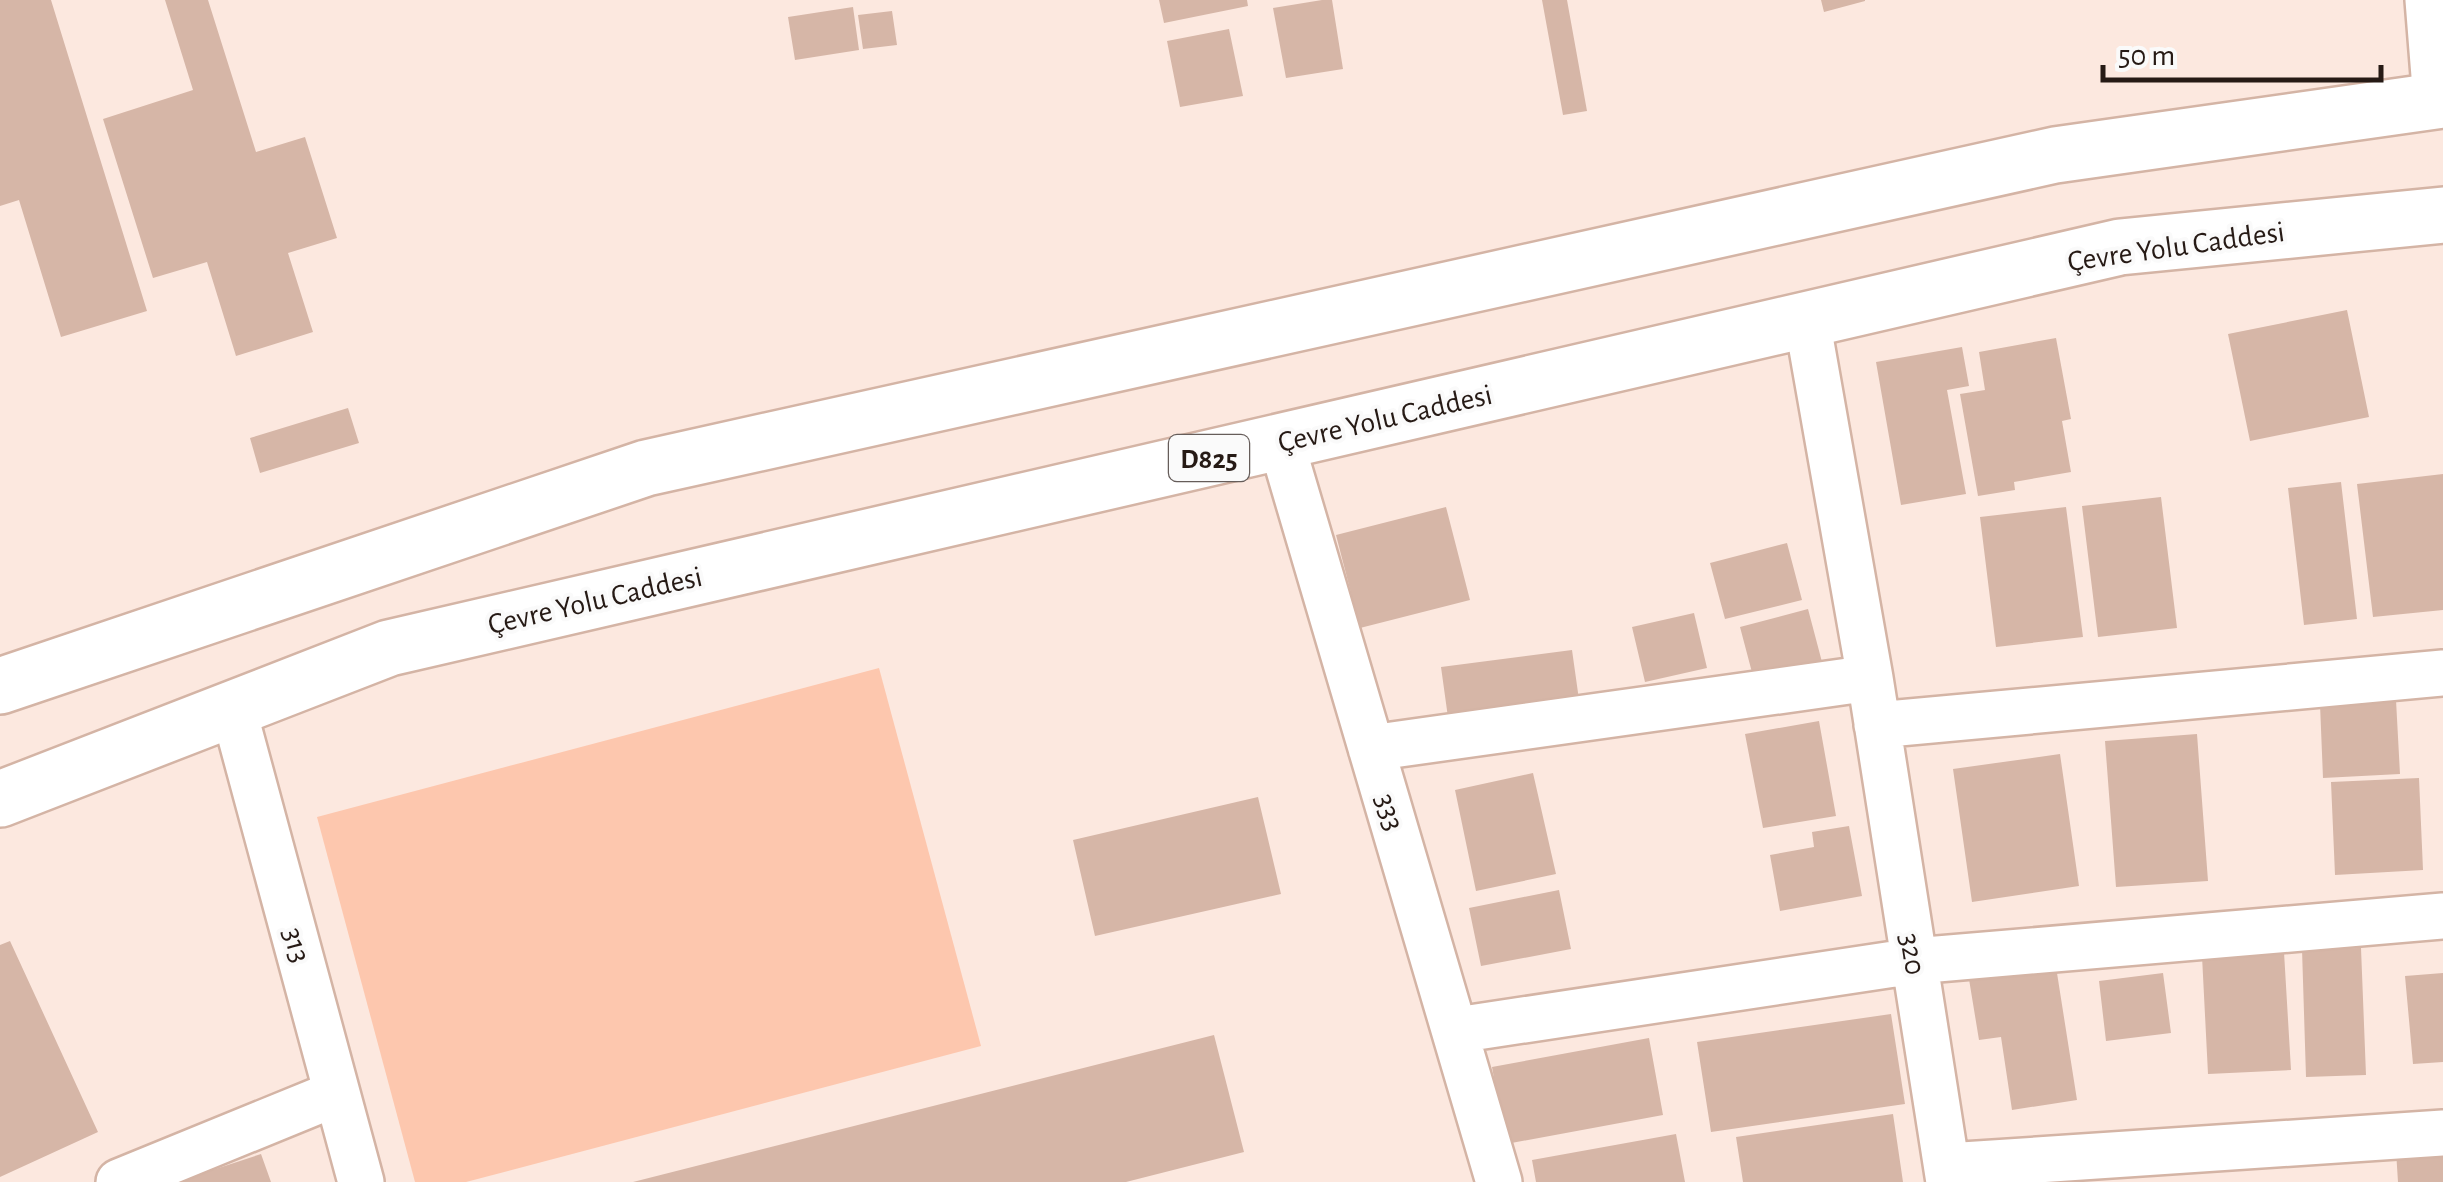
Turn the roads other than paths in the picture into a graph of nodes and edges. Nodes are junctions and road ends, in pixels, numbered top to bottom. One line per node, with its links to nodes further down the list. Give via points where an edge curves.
1 (2428, 0): 2 (street)
2 (2440, 100): 8 (highway, via 2056,155 646,468)
3 (2443, 216): 4 (highway, Çevre Yolu Caddesi / D825, via 2120,248)
4 (1806, 320): 5 (highway, Çevre Yolu Caddesi / D825); 7 (street)
5 (1281, 442): 9 (highway, Çevre Yolu Caddesi / D825, via 389,648); 11 (street, 333)
6 (2443, 673): 10 (street)
7 (1870, 678): 10 (street, 320); 11 (street)
8 (0, 686)
9 (233, 708): 12 (highway, Çevre Yolu Caddesi / D825); 16 (street, 313)
10 (1878, 725): 14 (street, 320)
11 (1371, 748): 15 (street, 333)
12 (0, 800)
13 (2443, 916): 14 (street)
14 (1914, 961): 15 (street); 18 (street, 320)
15 (1456, 1030): 21 (street, 333)
16 (337, 1093): 19 (street); 20 (street, 313)
17 (2443, 1133): 18 (street)
18 (1948, 1174)
19 (119, 1182)
20 (361, 1182)
21 (1500, 1182)

